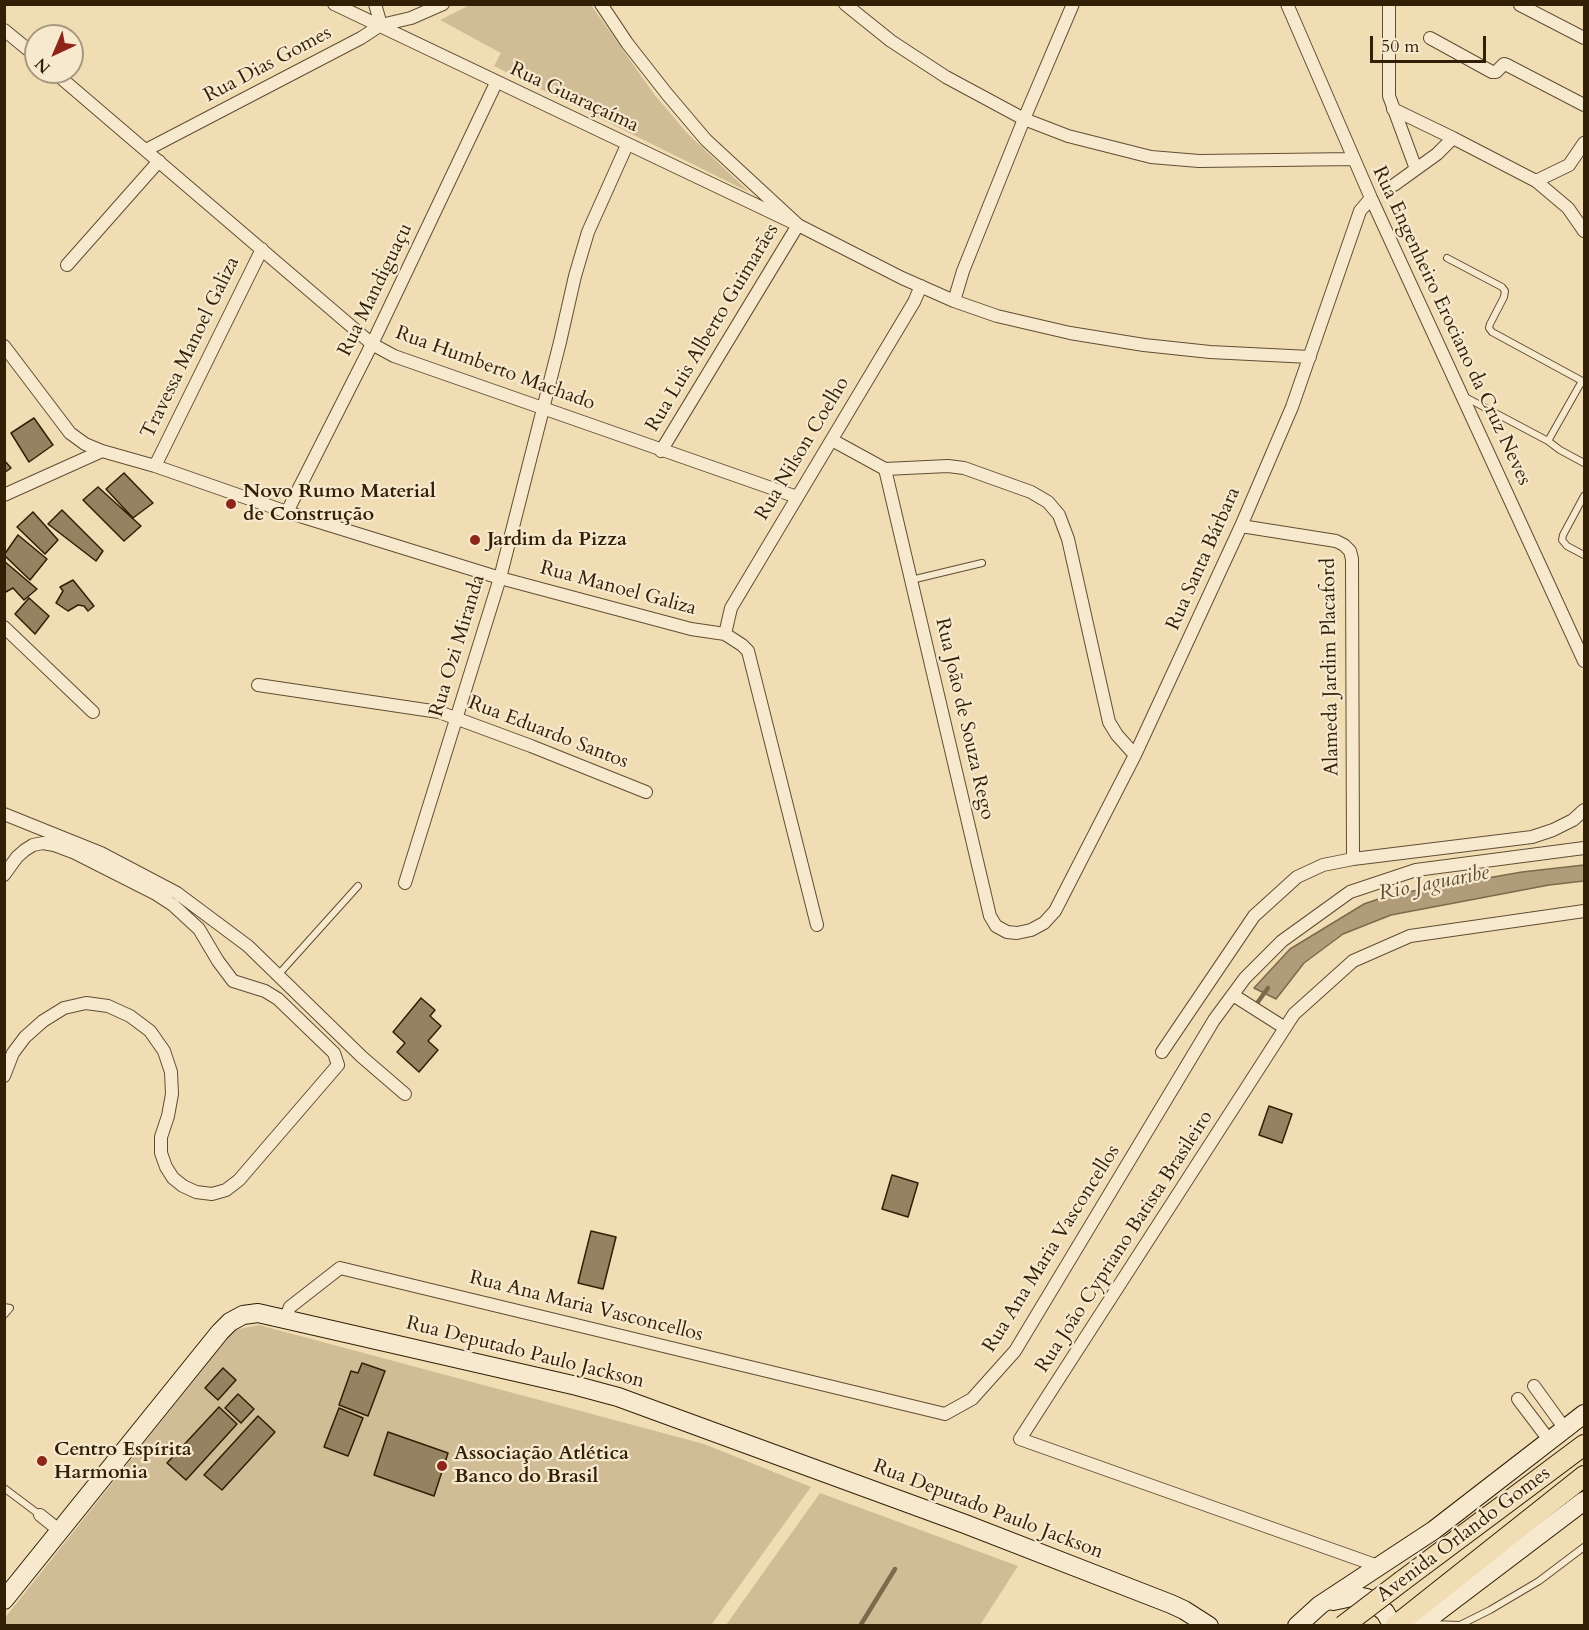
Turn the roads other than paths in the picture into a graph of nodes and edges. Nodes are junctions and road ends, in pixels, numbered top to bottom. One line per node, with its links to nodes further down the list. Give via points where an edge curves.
1 (334, 4): 10 (street, Rua Guaraçaíma)
2 (375, 4): 10 (street)
3 (443, 4): 10 (street, Rua Dias Gomes)
4 (601, 4): 30 (street, via 627,43 706,140)
5 (845, 4): 19 (street, via 891,41 946,77)
6 (1073, 4): 19 (street)
7 (1287, 4): 24 (street, Rua Engenheiro Erociano da Cruz Neves)
8 (1389, 4): 18 (street, via 1389,96)
9 (1520, 5): 13 (street)
10 (381, 26): 15 (street, Rua Guaraçaíma); 23 (street, Rua Dias Gomes)
11 (4, 30): 14 (street)
12 (1430, 38): 17 (street, via 1492,72 1507,65)
13 (1584, 38)
14 (24, 46)
15 (496, 83): 22 (street, Rua Guaraçaíma); 37 (street, Rua Mandiguaçu)
16 (68, 84): 23 (street, Rua Humberto Machado)
17 (1584, 105)
18 (1393, 109): 20 (street); 26 (street)
19 (1024, 119): 24 (street, via 1078,139 1151,157 1199,161); 36 (street)
20 (1453, 138): 26 (street); 27 (street)
21 (1584, 143): 27 (street, via 1569,165)
22 (627, 145): 30 (street, Rua Guaraçaíma); 42 (street, Rua Ozi Miranda, via 585,243)
23 (146, 150): 25 (street, Rua Humberto Machado)
24 (1353, 159): 29 (street, Rua Engenheiro Erociano da Cruz Neves)
25 (159, 161): 32 (street, Rua Humberto Machado); 34 (street)
26 (1416, 169): 28 (street)
27 (1536, 181): 31 (street, via 1568,208)
28 (1394, 185)
29 (1371, 198): 39 (street, Rua Santa Bárbara, via 1360,211); 41 (street, Rua Engenheiro Erociano da Cruz Neves)
30 (798, 225): 35 (street, Rua Guaraçaíma); 46 (street, Rua Luis Alberto Guimarães)
31 (1584, 231)
32 (262, 249): 37 (street, Rua Humberto Machado); 48 (street, Travessa Manoel Galiza)
33 (1447, 258): 40 (lane, via 1505,291 1490,324 1492,332)
34 (67, 265)
35 (921, 286): 36 (street, Rua Guaraçaíma); 43 (street, Rua Nilson Coelho)
36 (954, 301): 39 (street, Rua Guaraçaíma, via 997,316 1133,343)
37 (372, 344): 42 (street, Rua Humberto Machado, via 394,356); 53 (street, Rua Mandiguaçu)
38 (4, 346): 45 (street, Rua Manoel Galiza, via 70,433)
39 (1310, 357): 54 (street, Rua Santa Bárbara)
40 (1583, 382): 44 (lane)
41 (1462, 395): 44 (lane); 61 (street, Rua Engenheiro Erociano da Cruz Neves)
42 (544, 407): 46 (street, Rua Humberto Machado); 57 (street, Rua Ozi Miranda)
43 (832, 440): 49 (street); 52 (street, Rua Nilson Coelho)
44 (1548, 441): 47 (lane)
45 (102, 451): 48 (street, Rua Manoel Galiza); 50 (street)
46 (662, 451): 52 (street, Rua Humberto Machado)
47 (1584, 463)
48 (155, 466): 53 (street, Rua Manoel Galiza)
49 (885, 469): 58 (street, Rua João de Souza Rego); 65 (street, via 964,468 1048,502 1059,515 1068,539 1109,722)
50 (4, 495)
51 (1584, 496): 55 (lane, via 1562,540)
52 (797, 497): 60 (street, Rua Nilson Coelho, via 731,608)
53 (287, 512): 57 (street, Rua Manoel Galiza)
54 (1241, 526): 65 (street, Rua Santa Bárbara); 73 (street, Alameda Jardim Placaford, via 1336,541 1350,551)
55 (1584, 555)
56 (982, 562): 58 (lane)
57 (500, 578): 60 (street, Rua Manoel Galiza, via 691,629); 64 (street, Rua Ozi Miranda)
58 (911, 580): 79 (street, Rua João de Souza Rego, via 990,916 996,926 1007,932 1031,930)
59 (4, 627): 63 (street)
60 (725, 634): 80 (street, Rua Manoel Galiza, via 748,651)
61 (1584, 661)
62 (258, 685): 64 (street, Rua Eduardo Santos, via 421,708)
63 (93, 712)
64 (457, 718): 66 (street, Rua Eduardo Santos); 76 (street, Rua Ozi Miranda)
65 (1135, 755): 79 (street, Rua Santa Bárbara, via 1054,911)
66 (646, 792)
67 (1584, 810): 69 (street, via 1573,820)
68 (4, 814): 81 (street, via 100,853 177,893 234,934)
69 (1532, 837): 71 (street); 72 (street)
70 (1584, 848): 72 (street, Rua Ana Maria Vasconcellos)
71 (1412, 851): 73 (street); 74 (street)
72 (1536, 855): 74 (street, Rua Ana Maria Vasconcellos)
73 (1353, 859): 84 (street, via 1323,865 1297,877 1254,916)
74 (1416, 870): 82 (street, Rua Ana Maria Vasconcellos, via 1350,892 1282,941 1245,978)
75 (4, 875): 85 (street, via 25,850 43,843 75,853 156,894 199,929 233,981 278,999 334,1053 338,1065 239,1180 212,1194 183,1186 166,1167 161,1137 172,1094 171,1072 164,1051 150,1031 130,1016 108,1006 86,1003 64,1008 25,1037)
76 (405, 882)
77 (358, 886): 81 (lane)
78 (1584, 911): 83 (street, Rua João Cypriano Batista Brasileiro, via 1410,936 1353,961)
79 (1044, 923)
80 (817, 925)
81 (278, 975): 86 (street)
82 (1234, 996): 83 (street); 88 (street, Rua Ana Maria Vasconcellos, via 1214,1020 1016,1352 972,1399 945,1414 340,1268)
83 (1283, 1027): 102 (street, Rua João Cypriano Batista Brasileiro, via 1020,1438)
84 (1162, 1052)
85 (4, 1076)
86 (405, 1094)
87 (4, 1306): 89 (lane, via 10,1308)
88 (288, 1313): 100 (main road, Rua Deputado Paulo Jackson, via 258,1313 230,1322); 106 (main road, Rua Deputado Paulo Jackson, via 618,1397 965,1524 1170,1604)
89 (4, 1315)
90 (1533, 1386): 93 (street)
91 (1518, 1399): 94 (street)
92 (1584, 1414): 93 (main road, Avenida Orlando Gomes)
93 (1565, 1429): 94 (main road, Avenida Orlando Gomes)
94 (1549, 1440): 102 (main road, Avenida Orlando Gomes, via 1434,1530)
95 (1584, 1445): 108 (main road, Avenida Orlando Gomes, bridge)
96 (1584, 1476): 105 (main road, Avenida Orlando Gomes)
97 (4, 1488): 99 (lane)
98 (1584, 1501): 105 (main road, Avenida Orlando Gomes)
99 (40, 1515): 100 (street)
100 (60, 1531): 103 (main road, Rua Deputado Paulo Jackson)
101 (1584, 1547): 105 (lane, via 1539,1581 1460,1625)
102 (1377, 1566): 104 (main road, Avenida Orlando Gomes)
103 (4, 1600)
104 (1320, 1605): 107 (main road, Avenida Orlando Gomes); 109 (main road, via 1357,1596 1368,1598)
105 (1431, 1616): 109 (main road, Avenida Orlando Gomes)
106 (1207, 1625)
107 (1297, 1626)
108 (1343, 1626)
109 (1394, 1626)

